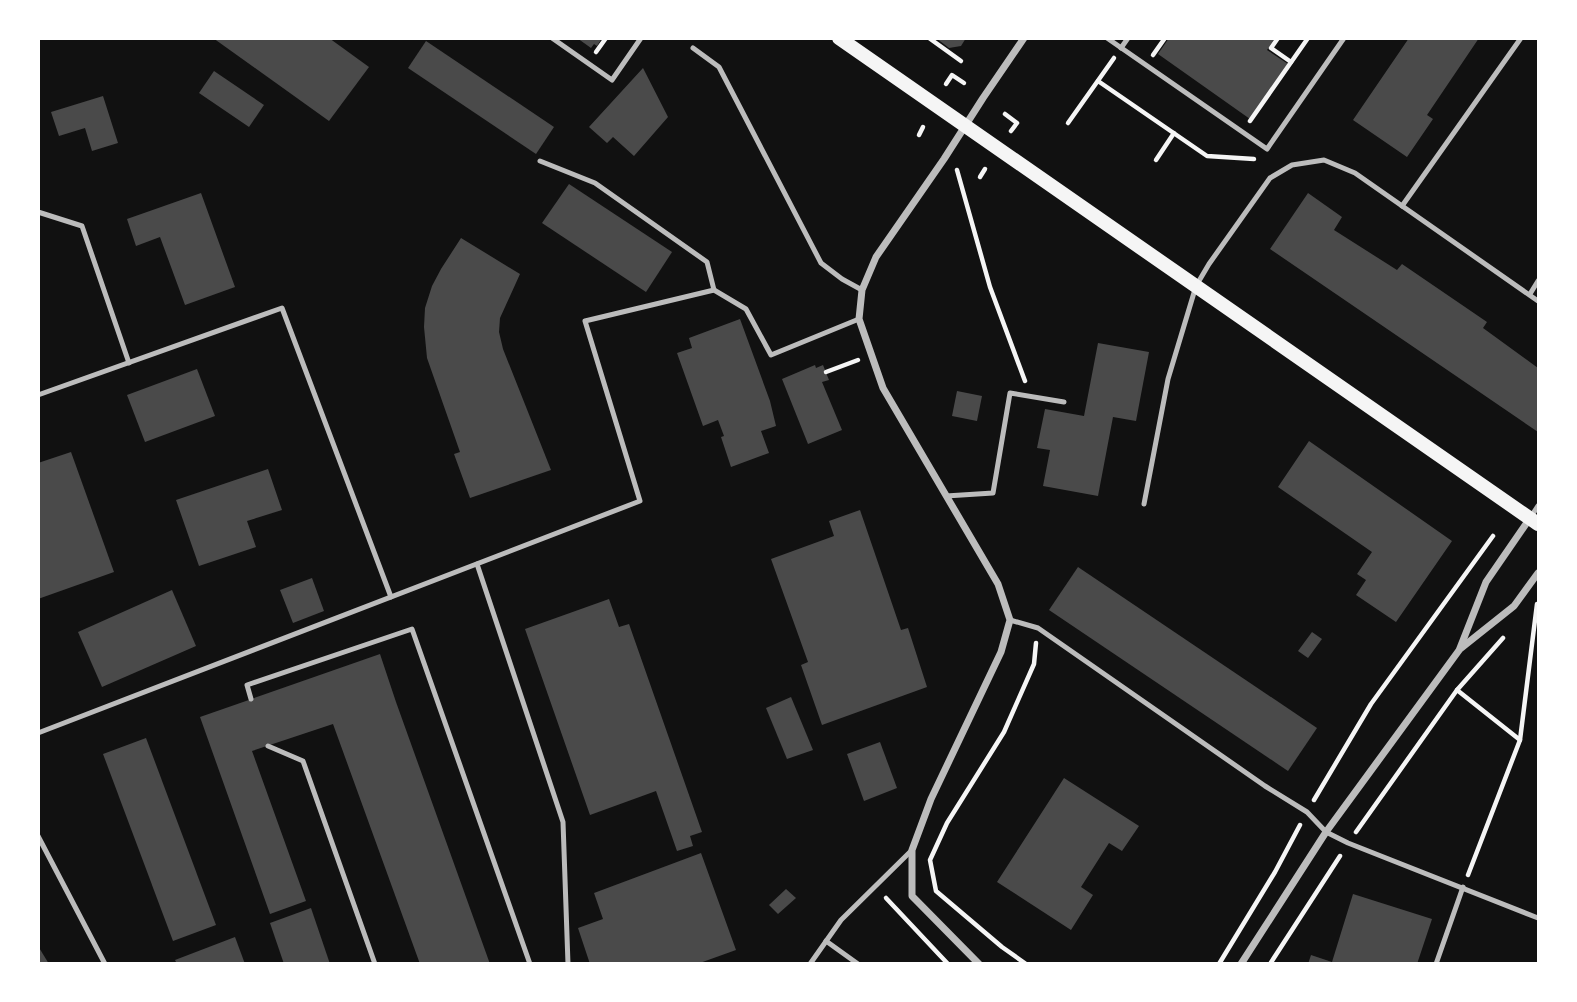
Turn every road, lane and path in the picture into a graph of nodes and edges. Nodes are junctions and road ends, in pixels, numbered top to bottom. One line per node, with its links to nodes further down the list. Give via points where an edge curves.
1 (552, 38): 2 (lane, via 612,80)
2 (641, 38)
3 (839, 38): 21 (main road)
4 (929, 38): 14 (path)
5 (1024, 38): 21 (street)
6 (1107, 38): 13 (lane)
7 (1128, 38): 13 (lane)
8 (1278, 38): 15 (path, via 1271,48)
9 (1308, 38): 15 (path)
10 (1344, 38): 27 (lane)
11 (1521, 38): 33 (lane)
12 (693, 48): 38 (lane, via 719,67 821,263)
13 (1121, 48): 16 (path); 25 (lane)
14 (961, 61)
15 (1291, 62): 25 (path)
16 (1098, 80): 20 (path); 24 (path)
17 (964, 83): 18 (path, via 952,75)
18 (946, 84)
19 (1005, 114): 23 (path, via 1017,122)
20 (1068, 123)
21 (965, 126): 36 (main road); 38 (street, via 876,257)
22 (923, 127): 26 (path)
23 (1011, 131)
24 (1174, 133): 27 (path, via 1207,156 1259,160); 28 (path)
25 (1242, 133): 27 (lane)
26 (919, 135)
27 (1267, 149)
28 (1156, 160)
29 (540, 161): 37 (lane, via 595,183 707,262)
30 (985, 169): 32 (path)
31 (957, 172): 45 (path, via 990,287)
32 (980, 177)
33 (1402, 206): 36 (lane, via 1355,173 1324,160 1292,165 1270,178); 39 (lane)
34 (38, 212): 43 (lane, via 82,226)
35 (1538, 281): 39 (lane)
36 (1195, 286): 49 (lane, via 1168,379); 50 (main road)
37 (714, 290): 41 (lane, via 746,309 771,355); 52 (lane, via 585,321 640,501)
38 (862, 290): 41 (street)
39 (1530, 294): 40 (lane)
40 (1538, 300)
41 (859, 319): 42 (street)
42 (870, 355): 44 (path); 48 (street, via 883,388)
43 (129, 363): 46 (lane); 54 (lane, via 282,308)
44 (826, 372)
45 (1025, 382)
46 (38, 395)
47 (1064, 402): 48 (lane, via 1010,393 993,493)
48 (946, 496): 57 (street, via 998,584)
49 (1144, 504)
50 (1536, 516): 60 (street, via 1486,582)
51 (1493, 536): 66 (path, via 1371,704)
52 (477, 564): 54 (lane); 78 (lane, via 563,822)
53 (1538, 573): 60 (street, via 1514,606)
54 (391, 597): 63 (lane)
55 (1538, 599): 56 (path); 64 (path)
56 (1528, 610)
57 (1010, 620): 58 (lane); 70 (street, via 1001,652 931,799)
58 (1038, 628): 66 (lane); 83 (path, via 1034,664 1004,732 947,823 930,860 936,891)
59 (1510, 630): 61 (path)
60 (1460, 649): 67 (street)
61 (1457, 691): 64 (path); 69 (path)
62 (251, 699): 77 (lane, via 247,685 412,629)
63 (38, 733)
64 (1521, 740): 72 (path)
65 (268, 746): 76 (lane, via 303,761)
66 (1307, 812): 67 (lane); 84 (path)
67 (1326, 832): 69 (lane); 85 (street)
68 (38, 836): 75 (lane)
69 (1348, 843): 72 (lane); 86 (path)
70 (912, 850): 71 (lane); 82 (street, via 912,895)
71 (876, 887): 74 (lane); 81 (path)
72 (1464, 887): 73 (lane); 87 (lane)
73 (1538, 918)
74 (826, 941): 79 (lane); 80 (lane)
75 (105, 964)
76 (375, 964)
77 (530, 964)
78 (568, 964)
79 (810, 964)
80 (858, 964)
81 (948, 964)
82 (979, 964)
83 (1026, 964)
84 (1219, 964)
85 (1241, 964)
86 (1270, 964)
87 (1436, 964)

